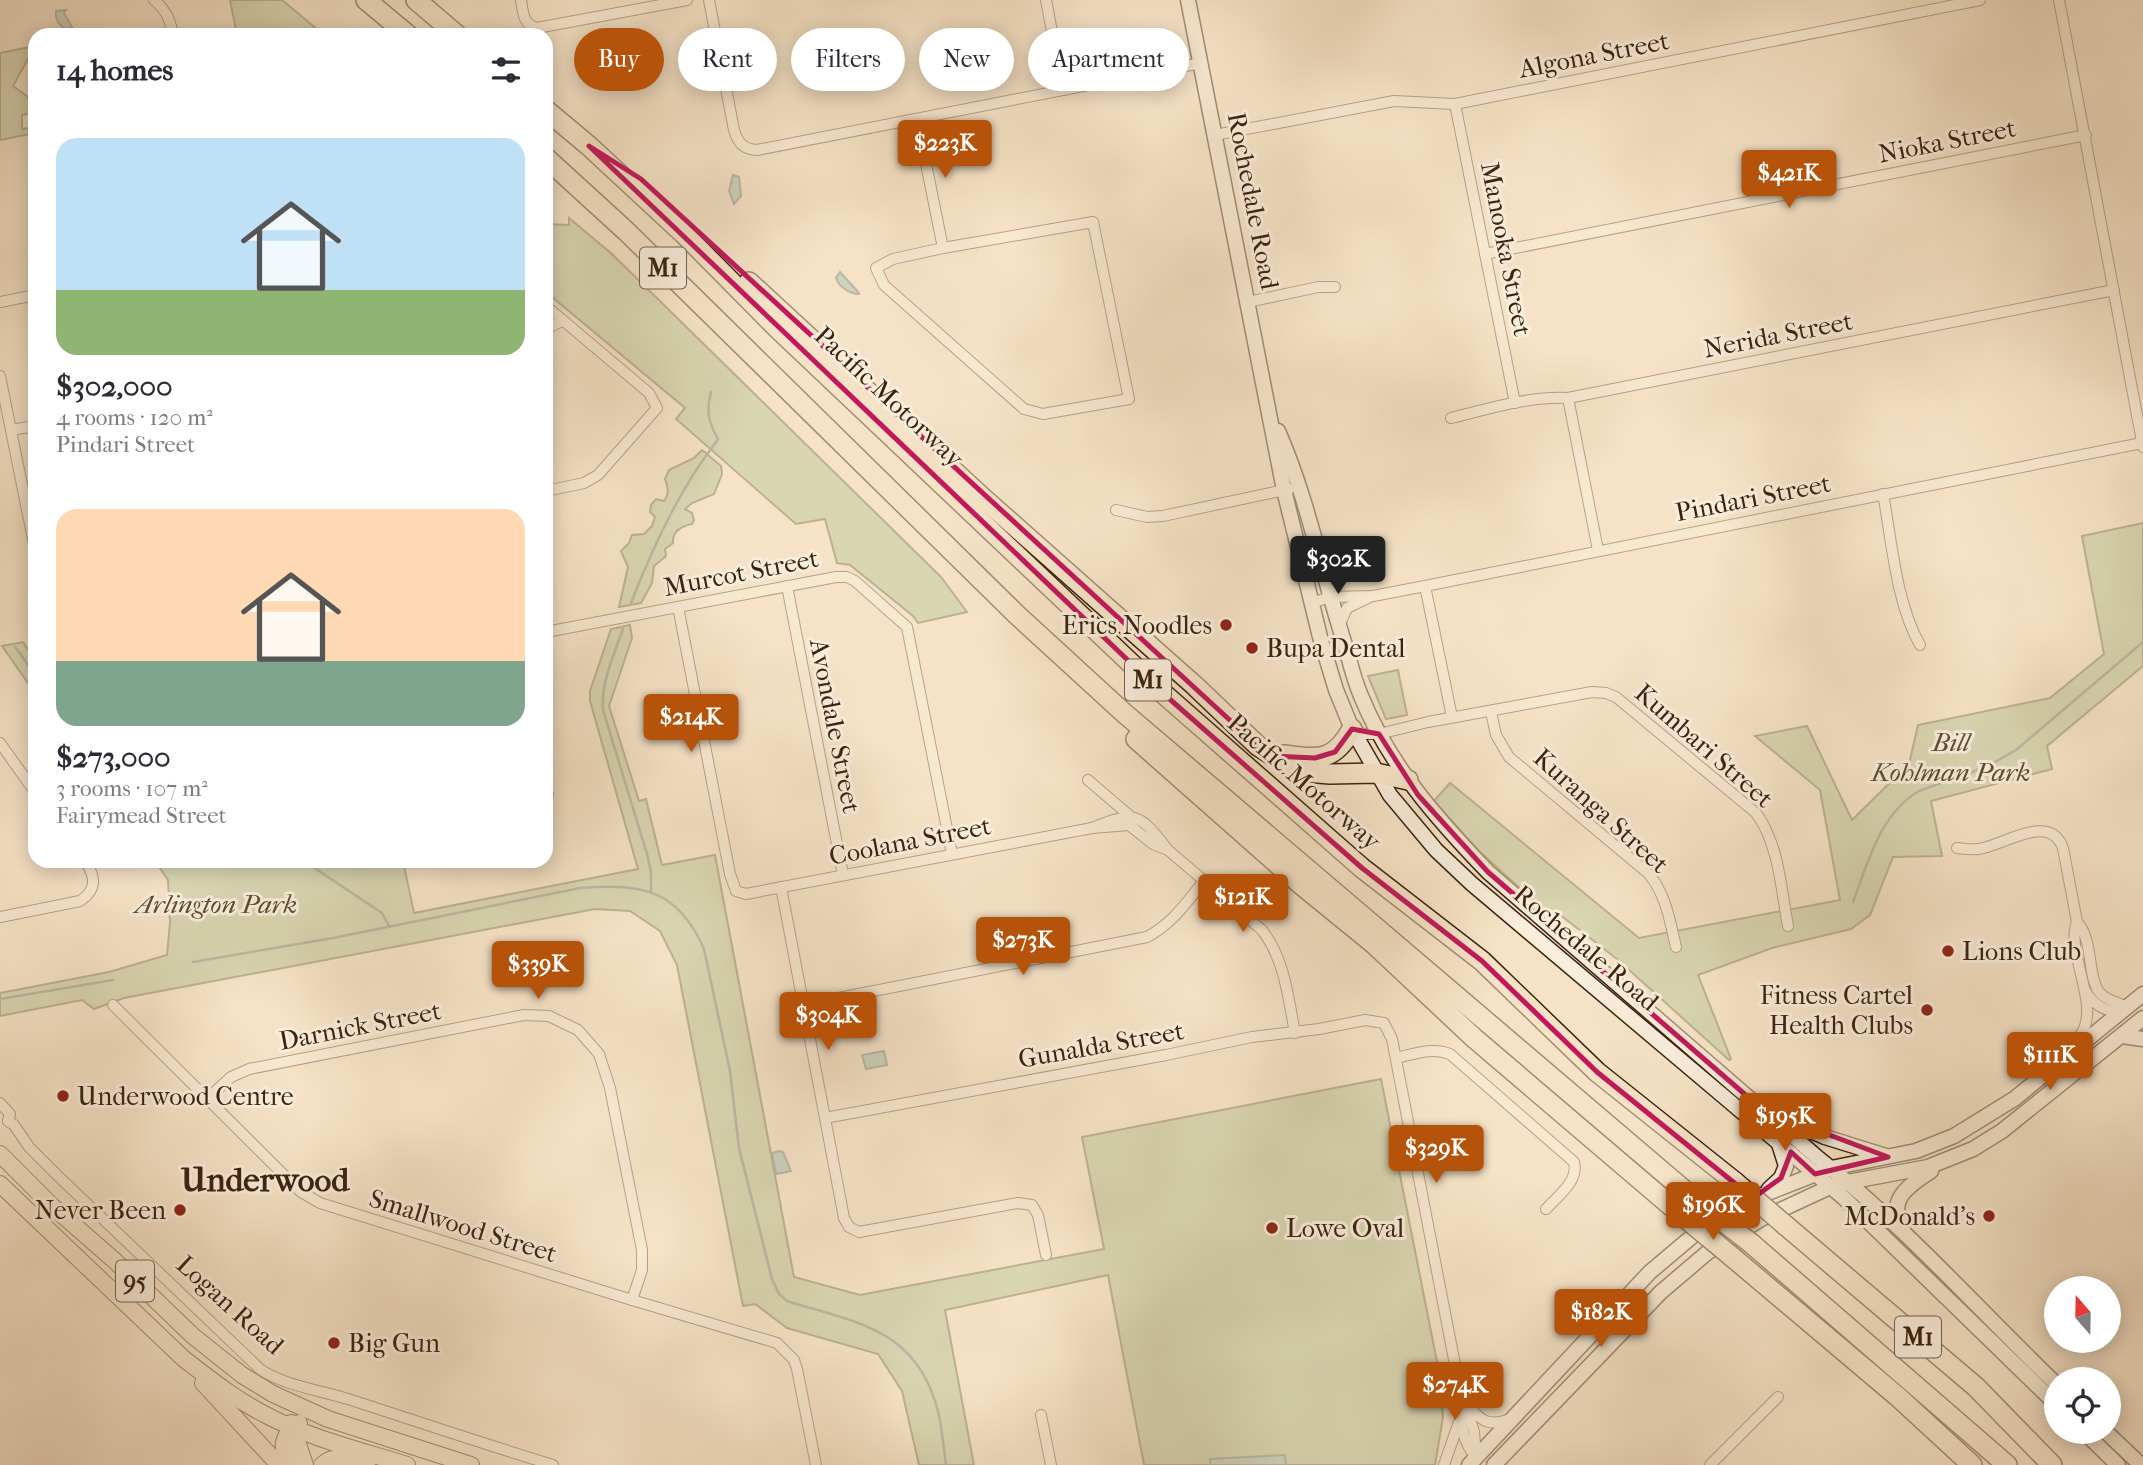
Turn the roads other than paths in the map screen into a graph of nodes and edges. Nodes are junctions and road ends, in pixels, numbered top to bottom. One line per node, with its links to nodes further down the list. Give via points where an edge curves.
1 (154, 0): 11 (street, via 164,8)
2 (366, 0): 12 (highway)
3 (416, 0): 13 (highway)
4 (521, 0): 5 (street, via 530,27 546,28)
5 (687, 0)
6 (709, 0): 20 (street, via 734,130 742,146 757,150)
7 (1046, 0): 14 (street)
8 (1188, 0): 15 (main road, Rochedale Road)
9 (1980, 0): 18 (street, Algona Street)
10 (2059, 0): 22 (street)
11 (172, 28)
12 (400, 28)
13 (449, 28)
14 (1051, 28)
15 (1201, 63): 16 (street); 21 (main road, Rochedale Road)
16 (1189, 65)
17 (1058, 91): 20 (street)
18 (1455, 104): 21 (street, Algona Street, via 1394,102); 26 (street, Manooka Street)
19 (553, 116): 23 (highway, Pacific Motorway / M1)
20 (917, 119): 25 (street)
21 (1215, 135): 31 (main road, Rochedale Road)
22 (2086, 135): 26 (street, Nioka Street); 28 (street)
23 (589, 146): 65 (highway, via 641,179 890,413); 144 (highway, Pacific Motorway / M1, bridge, via 1157,688 1362,868 1482,961 1597,1072 1735,1182 1976,1387)
24 (553, 164): 48 (highway, M1)
25 (943, 248): 25 (street, via 893,258 876,268 884,285 1024,409 1043,414 1129,399 1093,222)
26 (1485, 254): 37 (street, Manooka Street)
27 (1335, 287): 31 (street, via 1318,286)
28 (2114, 290): 36 (street, Nerida Street); 42 (street)
29 (28, 296): 30 (street)
30 (0, 302)
31 (1248, 302): 38 (main road, Rochedale Road)
32 (553, 313): 33 (street)
33 (562, 321): 34 (street); 44 (street, via 649,393 657,408 598,475)
34 (553, 326)
35 (0, 376): 41 (street)
36 (1568, 398): 37 (street, Nerida Street); 50 (street)
37 (1515, 403): 39 (street, Nerida Street)
38 (1270, 412): 43 (main road, Rochedale Road); 45 (main road, Rochedale Road)
39 (1451, 418)
40 (28, 427): 41 (street)
41 (11, 430): 49 (street)
42 (2143, 445): 46 (street, Pindari Street)
43 (1300, 486): 45 (street); 54 (main road, Rochedale Road)
44 (553, 489)
45 (1284, 490): 47 (street, via 1163,516); 55 (main road, Rochedale Road)
46 (1883, 494): 50 (street, Pindari Street); 59 (street, via 1903,601)
47 (1116, 510)
48 (911, 513): 142 (highway, bridge, via 982,594 1160,762); 143 (highway, M1, bridge, via 1124,713)
49 (28, 514)
50 (1598, 550): 52 (street, Pindari Street)
51 (787, 586): 56 (street, Murcot Street); 75 (street, Murcot Street, via 847,577 907,627); 77 (street, Avondale Street)
52 (1425, 586): 53 (street, Pindari Street); 61 (street)
53 (1373, 596): 54 (street, Pindari Street); 57 (street, Pindari Street, via 1347,608)
54 (1330, 597): 55 (street, Pindari Street); 57 (main road, Rochedale Road)
55 (1312, 603): 62 (main road, Rochedale Road)
56 (678, 607): 58 (street, Murcot Street); 79 (street, Coolana Street, via 736,891 746,894)
57 (1339, 626): 63 (main road, Rochedale Road, via 1360,694)
58 (553, 631)
59 (1920, 645)
60 (1491, 712): 61 (street, Kumbari Street); 82 (street, Kumbari Street, via 1592,692 1616,697 1756,813 1772,841); 83 (street, Kuranga Street, via 1496,736 1509,757 1657,884 1666,902)
61 (1452, 718): 63 (street, Kumbari Street)
62 (1352, 729): 63 (street, Kumbari Street); 65 (highway, via 1340,748 1329,755 1305,759); 66 (main road, Rochedale Road)
63 (1379, 734): 68 (main road, Rochedale Road)
64 (0, 743): 69 (street)
65 (1272, 755): 66 (highway, via 1316,774)
66 (1376, 773): 68 (highway); 100 (main road, Rochedale Road, via 1409,819 1463,875)
67 (1087, 780): 70 (street)
68 (1408, 780): 97 (main road, Rochedale Road, via 1488,872)
69 (28, 782)
70 (1110, 799): 71 (street); 72 (street)
71 (1129, 820): 72 (street, Coolana Street); 73 (street, Coolana Street); 78 (street, via 1136,817)
72 (1110, 821): 73 (street, Coolana Street)
73 (1092, 828): 75 (street, Coolana Street)
74 (1957, 848): 81 (street, via 1980,849 2034,831 2053,835 2063,848)
75 (952, 854): 77 (street, Coolana Street)
76 (89, 868): 80 (street, via 94,887 80,901)
77 (843, 875): 79 (street, Coolana Street)
78 (1204, 881): 86 (street, via 1175,917 1147,937); 90 (street, via 1273,943)
79 (781, 887): 86 (street)
80 (0, 917)
81 (2077, 922): 84 (street, via 2073,932); 88 (street, via 2085,930 2098,990)
82 (1788, 926)
83 (1675, 947)
84 (2084, 988): 88 (street, via 2096,1005); 94 (street, via 2085,1026)
85 (2143, 994): 88 (main road)
86 (803, 1004): 98 (street)
87 (113, 1005): 95 (street, Smallwood Street)
88 (2124, 1010): 89 (main road); 94 (main road)
89 (2143, 1017): 91 (main road)
90 (1295, 1033): 93 (street, Gunalda Street, via 1365,1020 1384,1023); 98 (street, Gunalda Street, via 1252,1037)
91 (2122, 1036): 92 (main road); 103 (main road, via 1988,1141)
92 (2143, 1039)
93 (1396, 1058): 110 (street, via 1432,1051 1450,1055 1574,1161 1574,1178); 116 (street)
94 (2060, 1061): 102 (main road, via 2014,1099 1963,1131 1925,1148)
95 (207, 1099): 113 (street, Smallwood Street, via 301,1192 320,1203); 113 (street, Darnick Street, via 231,1077 249,1069 524,1016 549,1016 578,1030 599,1054 610,1088 642,1250 642,1270)
96 (0, 1103): 99 (street, Logan Road, via 10,1114)
97 (1763, 1110): 102 (main road); 104 (main road, Rochedale Road)
98 (825, 1118): 112 (street, via 849,1227 859,1232 1018,1203 1032,1205 1038,1215)
99 (4, 1122): 136 (street, Logan Road, via 13,1124 50,1169 261,1370)
100 (1779, 1142): 105 (main road, Rochedale Road); 109 (main road, via 1786,1161 1784,1173)
101 (0, 1154): 118 (main road, Logan Road / 95, via 201,1344)
102 (1888, 1157): 104 (main road)
103 (1940, 1164): 106 (main road); 111 (main road, via 1911,1184 1900,1198 1898,1216)
104 (1831, 1168): 105 (main road); 106 (main road, Rochedale Road)
105 (1815, 1174): 108 (main road, Rochedale Road); 109 (main road)
106 (1848, 1182): 108 (main road); 111 (main road, Rochedale Road)
107 (0, 1184): 114 (main road, 95)
108 (1830, 1187): 117 (main road, Rochedale Road); 140 (main road, via 1761,1219 1684,1271)
109 (1750, 1200): 121 (main road, via 1701,1229 1662,1261)
110 (1546, 1209)
111 (1903, 1230): 115 (main road, Rochedale Road)
112 (1046, 1255)
113 (632, 1300): 137 (street, Smallwood Street, via 766,1339 786,1350 797,1369)
114 (184, 1359): 125 (main road, 95, via 237,1398); 129 (main road, 95)
115 (2044, 1372)
116 (1458, 1380): 120 (street); 124 (street)
117 (2044, 1392)
118 (273, 1394): 122 (main road, Logan Road); 125 (main road, 95)
119 (1778, 1397): 141 (street)
120 (1465, 1399): 121 (street, via 1477,1418 1486,1422 1503,1422); 128 (street)
121 (1517, 1413): 128 (main road)
122 (317, 1415): 125 (main road); 135 (main road, Logan Road)
123 (1041, 1415): 138 (street)
124 (1460, 1415): 128 (street); 139 (street)
125 (293, 1427): 130 (main road, via 282,1444); 131 (main road, 95); 134 (main road)
126 (2096, 1444): 145 (main road)
127 (2119, 1444): 146 (main road)
128 (1476, 1462)
129 (279, 1465)
130 (290, 1465)
131 (305, 1465)
132 (322, 1465): 133 (main road, via 339,1457)
133 (373, 1465)
134 (402, 1465)
135 (471, 1465)
136 (553, 1465)
137 (817, 1465)
138 (1051, 1465)
139 (1444, 1465)
140 (1494, 1465)
141 (1710, 1465)
142 (1972, 1465)
143 (2007, 1465)
144 (2052, 1465)
145 (2118, 1465)
146 (2141, 1465)

